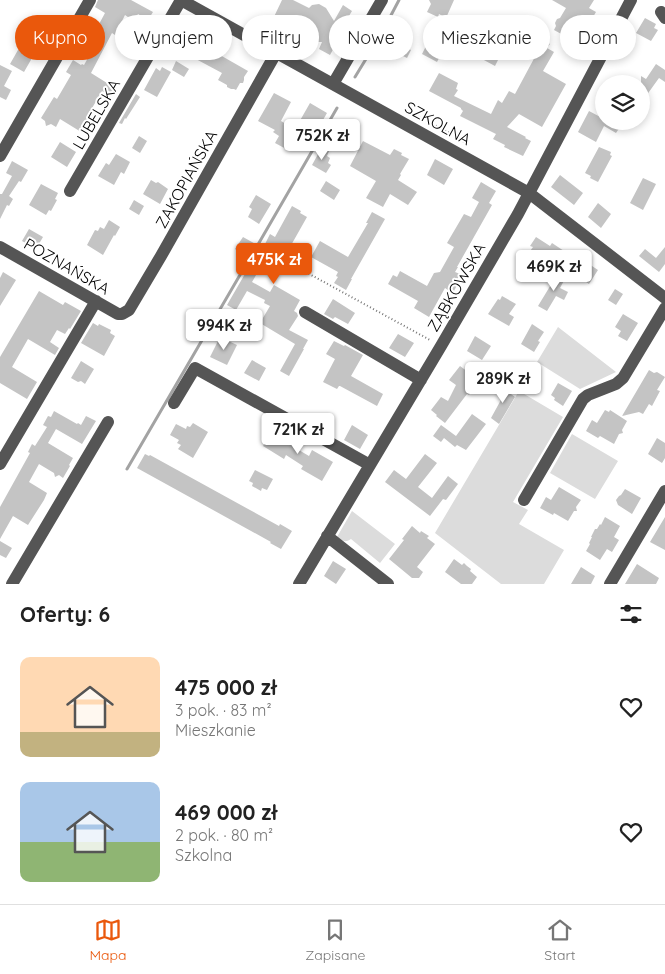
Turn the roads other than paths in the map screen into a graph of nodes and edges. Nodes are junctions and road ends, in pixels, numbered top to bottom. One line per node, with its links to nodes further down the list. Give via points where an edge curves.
1 (90, 0): 9 (street)
2 (181, 0): 5 (street, SZKOLNA); 10 (street, LUBELSKA)
3 (382, 0): 8 (street)
4 (630, 0): 11 (street, ZĄBKOWSKA)
5 (242, 34)
6 (272, 60): 17 (street, ZAKOPIAŃSKA, via 129,310)
7 (289, 60): 8 (street, SZKOLNA)
8 (333, 84): 11 (street, SZKOLNA)
9 (0, 156)
10 (70, 191)
11 (529, 193): 13 (street, SZKOLNA); 18 (street, ZĄBKOWSKA)
12 (0, 247): 14 (street, POZNAŃSKA)
13 (665, 298)
14 (96, 301): 17 (street, POZNAŃSKA); 21 (street)
15 (665, 308): 24 (street, via 622,378 584,399)
16 (305, 312): 18 (street)
17 (118, 314)
18 (421, 380): 22 (street, ZĄBKOWSKA)
19 (174, 403): 22 (street, via 195,368)
20 (108, 422): 26 (street)
21 (0, 464)
22 (370, 465): 25 (street, ZĄBKOWSKA)
23 (665, 491): 29 (street)
24 (524, 500)
25 (327, 536): 27 (street, ZĄBKOWSKA); 28 (street)
26 (12, 584)
27 (299, 584)
28 (388, 584)
29 (610, 584)

